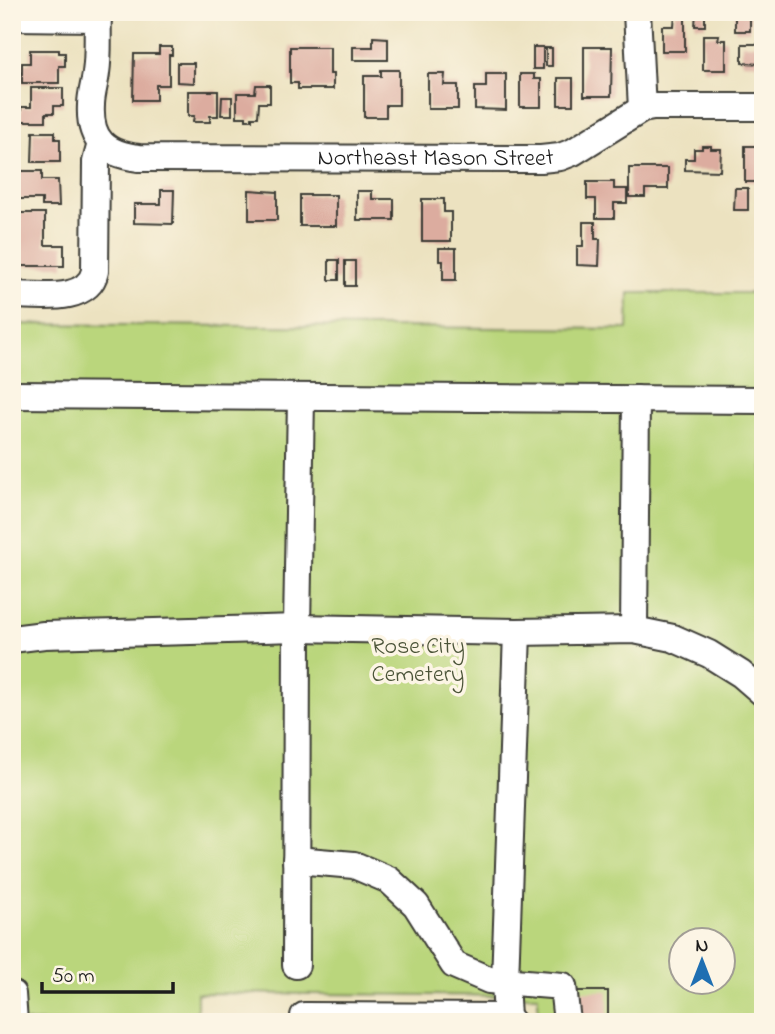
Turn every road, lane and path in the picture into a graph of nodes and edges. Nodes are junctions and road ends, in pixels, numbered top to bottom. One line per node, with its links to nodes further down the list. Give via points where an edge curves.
1 (637, 12): 5 (street)
2 (98, 15): 3 (street); 6 (street, via 91,104 95,134)
3 (12, 17)
4 (763, 107): 5 (street, Northeast Mason Street)
5 (642, 109): 6 (street, Northeast Mason Street, via 573,152 541,159 139,158 122,156)
6 (101, 143): 7 (street, via 96,162 95,271 90,285 71,295)
7 (12, 295)
8 (12, 395): 9 (street)
9 (300, 398): 10 (street); 12 (street)
10 (636, 400): 11 (street); 13 (street)
11 (763, 400)
12 (297, 628): 14 (street); 15 (street); 17 (street)
13 (634, 629): 14 (street); 16 (street, via 673,638 709,654)
14 (517, 632): 19 (street)
15 (12, 639)
16 (763, 692)
17 (296, 860): 18 (street); 19 (street, via 354,865 390,880 416,905 454,965)
18 (296, 965)
19 (505, 982): 22 (street); 24 (street, via 563,986)
20 (12, 994): 23 (street)
21 (304, 1019): 22 (street)
22 (510, 1020)
23 (14, 1022)
24 (567, 1022)

